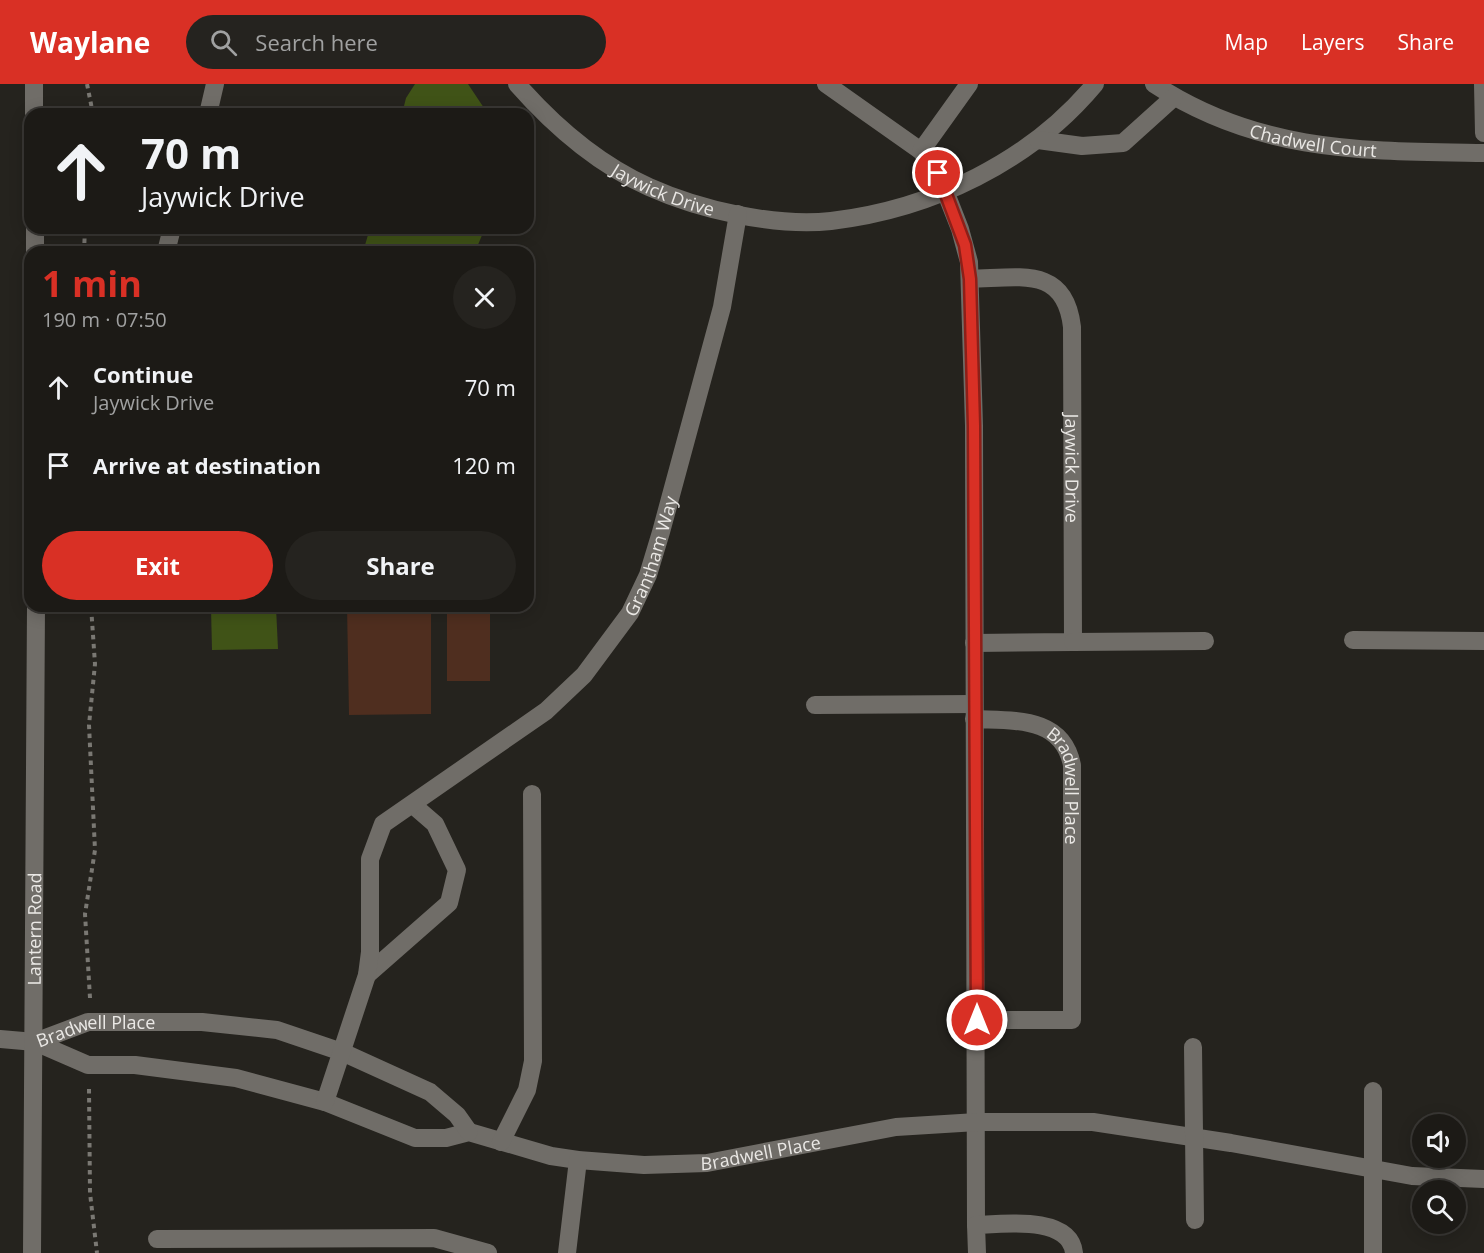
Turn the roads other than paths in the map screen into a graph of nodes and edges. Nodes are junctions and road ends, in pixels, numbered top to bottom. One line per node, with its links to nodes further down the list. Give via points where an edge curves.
1 (34, 84): 10 (street)
2 (215, 84): 11 (street)
3 (517, 84): 17 (street, Jaywick Drive, via 569,136 605,162 648,187)
4 (826, 84): 14 (street)
5 (969, 84): 14 (street)
6 (1095, 84): 13 (street, Jaywick Drive)
7 (1154, 84): 9 (street, Chadwell Court)
8 (1483, 84): 12 (street)
9 (1174, 97): 13 (street, via 1123,142 1082,146); 15 (street, Chadwell Court, via 1225,120 1302,144)
10 (34, 108)
11 (209, 108)
12 (1484, 133)
13 (1038, 140): 16 (street, Jaywick Drive)
14 (921, 151): 16 (street, via 938,173)
15 (1484, 153)
16 (945, 191): 17 (street, Jaywick Drive, via 912,204 830,221 770,220); 18 (street, via 965,245)
17 (738, 214): 28 (street, Grantham Way, via 722,307 662,532 630,613 584,675 546,711)
18 (970, 279): 23 (street, Jaywick Drive, via 1045,281 1060,290 1070,309); 24 (street)
19 (36, 612): 32 (street, Lantern Road)
20 (1353, 640): 22 (street)
21 (1205, 641): 23 (street)
22 (1484, 641)
23 (1073, 642): 24 (street)
24 (975, 643): 26 (street)
25 (814, 705): 26 (street)
26 (975, 711): 30 (street); 30 (street, Bradwell Place, via 1053,732 1064,741 1072,765 1072,1020)
27 (532, 794): 40 (street, via 533,1061 527,1090)
28 (413, 805): 29 (street, Grantham Way, via 383,824 370,859); 29 (street, via 435,824 457,870 449,903)
29 (367, 975): 34 (street, Grantham Way)
30 (977, 1020): 37 (street)
31 (0, 1039): 32 (street)
32 (35, 1042): 34 (street, Bradwell Place, via 88,1022 244,1024 277,1030); 36 (street, Bradwell Place, via 88,1065 185,1070 236,1078); 47 (street, Lantern Road)
33 (1193, 1047): 39 (street)
34 (342, 1052): 36 (street, Grantham Way); 38 (street, Bradwell Place, via 430,1092 457,1115)
35 (1373, 1091): 42 (street)
36 (325, 1102): 38 (street, Bradwell Place, via 415,1138 446,1138)
37 (977, 1122): 39 (street, Bradwell Place, via 1093,1122); 41 (street, Bradwell Place, via 878,1129 707,1163 644,1165); 45 (street)
38 (469, 1132): 40 (street, Bradwell Place)
39 (1194, 1138): 42 (street, Bradwell Place); 44 (street)
40 (501, 1142): 41 (street, Bradwell Place)
41 (578, 1160): 49 (street)
42 (1373, 1169): 43 (street, Bradwell Place, via 1412,1176); 52 (street)
43 (1484, 1179)
44 (1195, 1220)
45 (976, 1225): 50 (street); 51 (street, via 1047,1226 1066,1236)
46 (157, 1239): 48 (street, via 434,1238)
47 (32, 1253)
48 (488, 1253)
49 (567, 1253)
50 (976, 1253)
51 (1074, 1253)
52 (1373, 1253)

